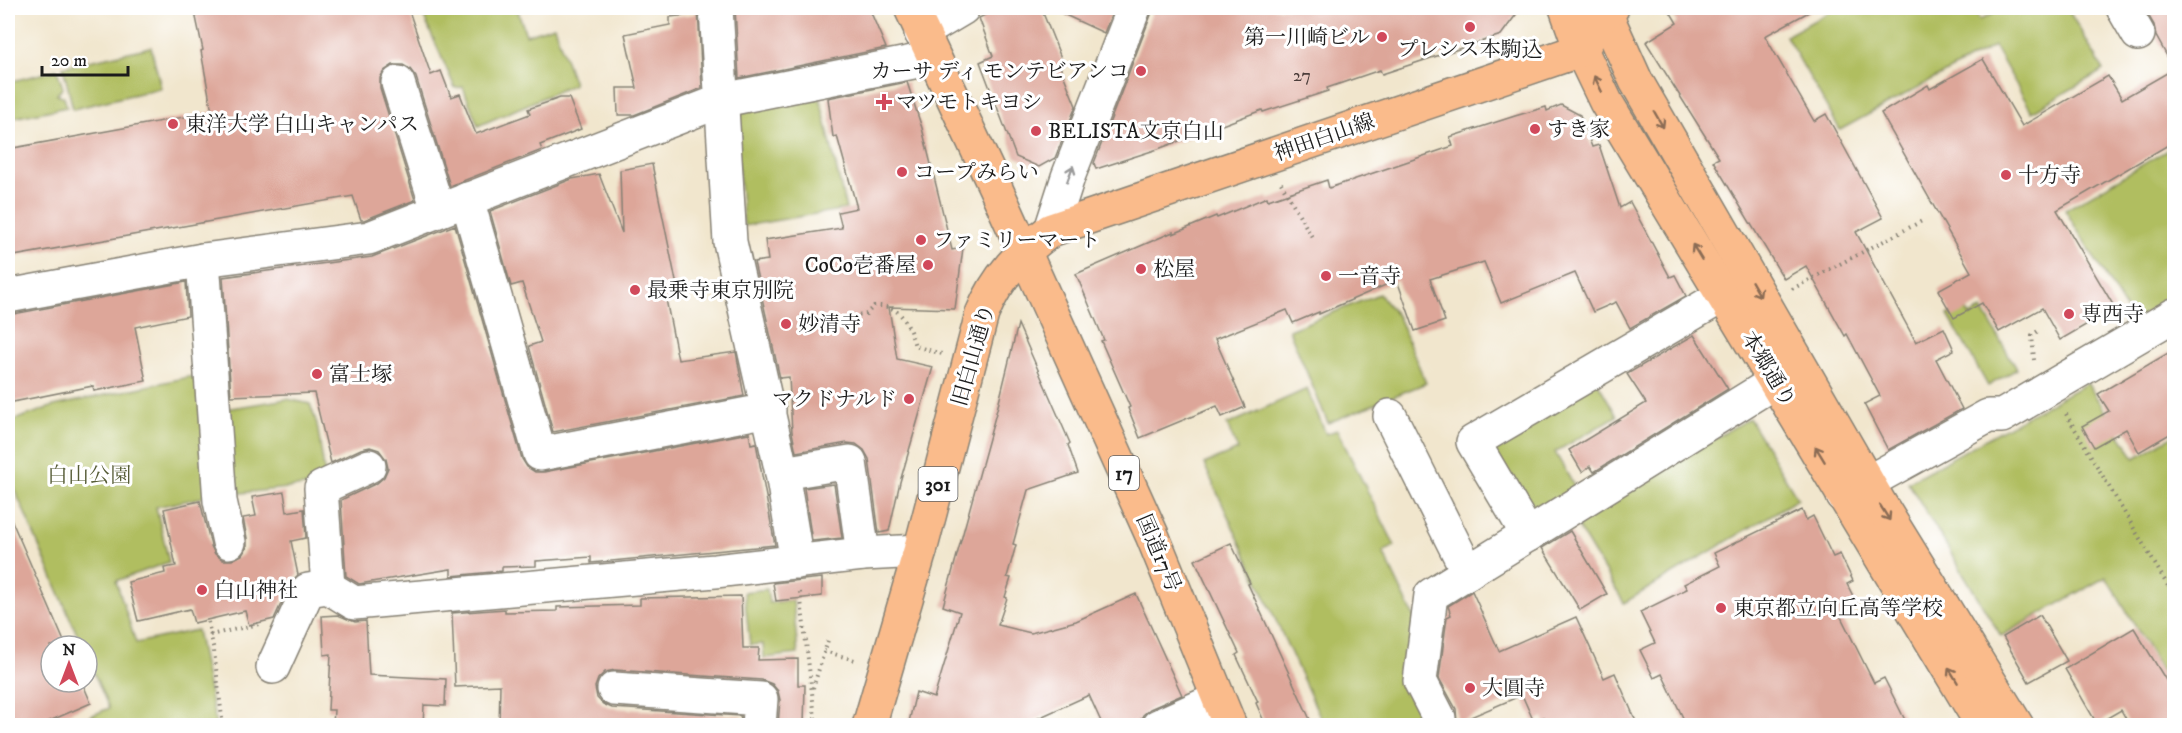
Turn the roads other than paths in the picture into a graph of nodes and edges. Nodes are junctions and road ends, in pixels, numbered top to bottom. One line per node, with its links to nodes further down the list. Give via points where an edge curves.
1 (716, 8): 9 (street)
2 (963, 8): 6 (street)
3 (1134, 8): 11 (street, one-way to 3)
4 (1566, 8): 7 (main road, 本郷通り)
5 (1606, 9): 7 (main road); 22 (main road, 本郷通り, one-way to 22, via 1636,81)
6 (922, 33): 9 (street); 12 (main road, 17)
7 (1581, 50): 11 (main road, 神田白山線); 15 (main road, 本郷通り, one-way to 7, via 1606,102)
8 (398, 83): 10 (street)
9 (723, 100): 10 (street); 18 (street, via 730,242)
10 (453, 204): 13 (street, via 369,238); 18 (street, via 540,454)
11 (1051, 230): 12 (main road, 神田白山線)
12 (1023, 252): 25 (main road, 旧白山通り / 301, via 988,297 982,314); 32 (main road, 国道17号 / 17, via 1152,535)
13 (203, 260): 14 (street); 24 (street, via 220,501)
14 (8, 296)
15 (1724, 296): 17 (main road, 本郷通り); 23 (street, via 1615,375 1473,442)
16 (2175, 315): 22 (street, via 2002,416 1988,416)
17 (1776, 381): 22 (main road, 本郷通り, one-way to 17, via 1832,473); 23 (street)
18 (769, 410): 21 (street)
19 (1390, 416): 28 (street)
20 (369, 466): 29 (street, via 321,488)
21 (782, 473): 26 (street, via 850,462); 27 (street)
22 (1856, 490): 37 (main road, 本郷通り, one-way to 22); 38 (main road, 本郷通り, one-way to 38, via 1880,504)
23 (1528, 535): 28 (street)
24 (230, 542)
25 (920, 551): 26 (street); 34 (main road, 旧白山通り / 301)
26 (863, 554): 27 (street)
27 (797, 562): 29 (street, via 354,603)
28 (1468, 572): 36 (street, via 1431,595 1419,681 1439,718)
29 (328, 586): 30 (street, via 308,590)
30 (273, 667)
31 (614, 689): 33 (street, via 761,699)
32 (1224, 712): 35 (street)
33 (759, 726)
34 (868, 726)
35 (1158, 726)
36 (1438, 726)
37 (1983, 726)
38 (2017, 726)

